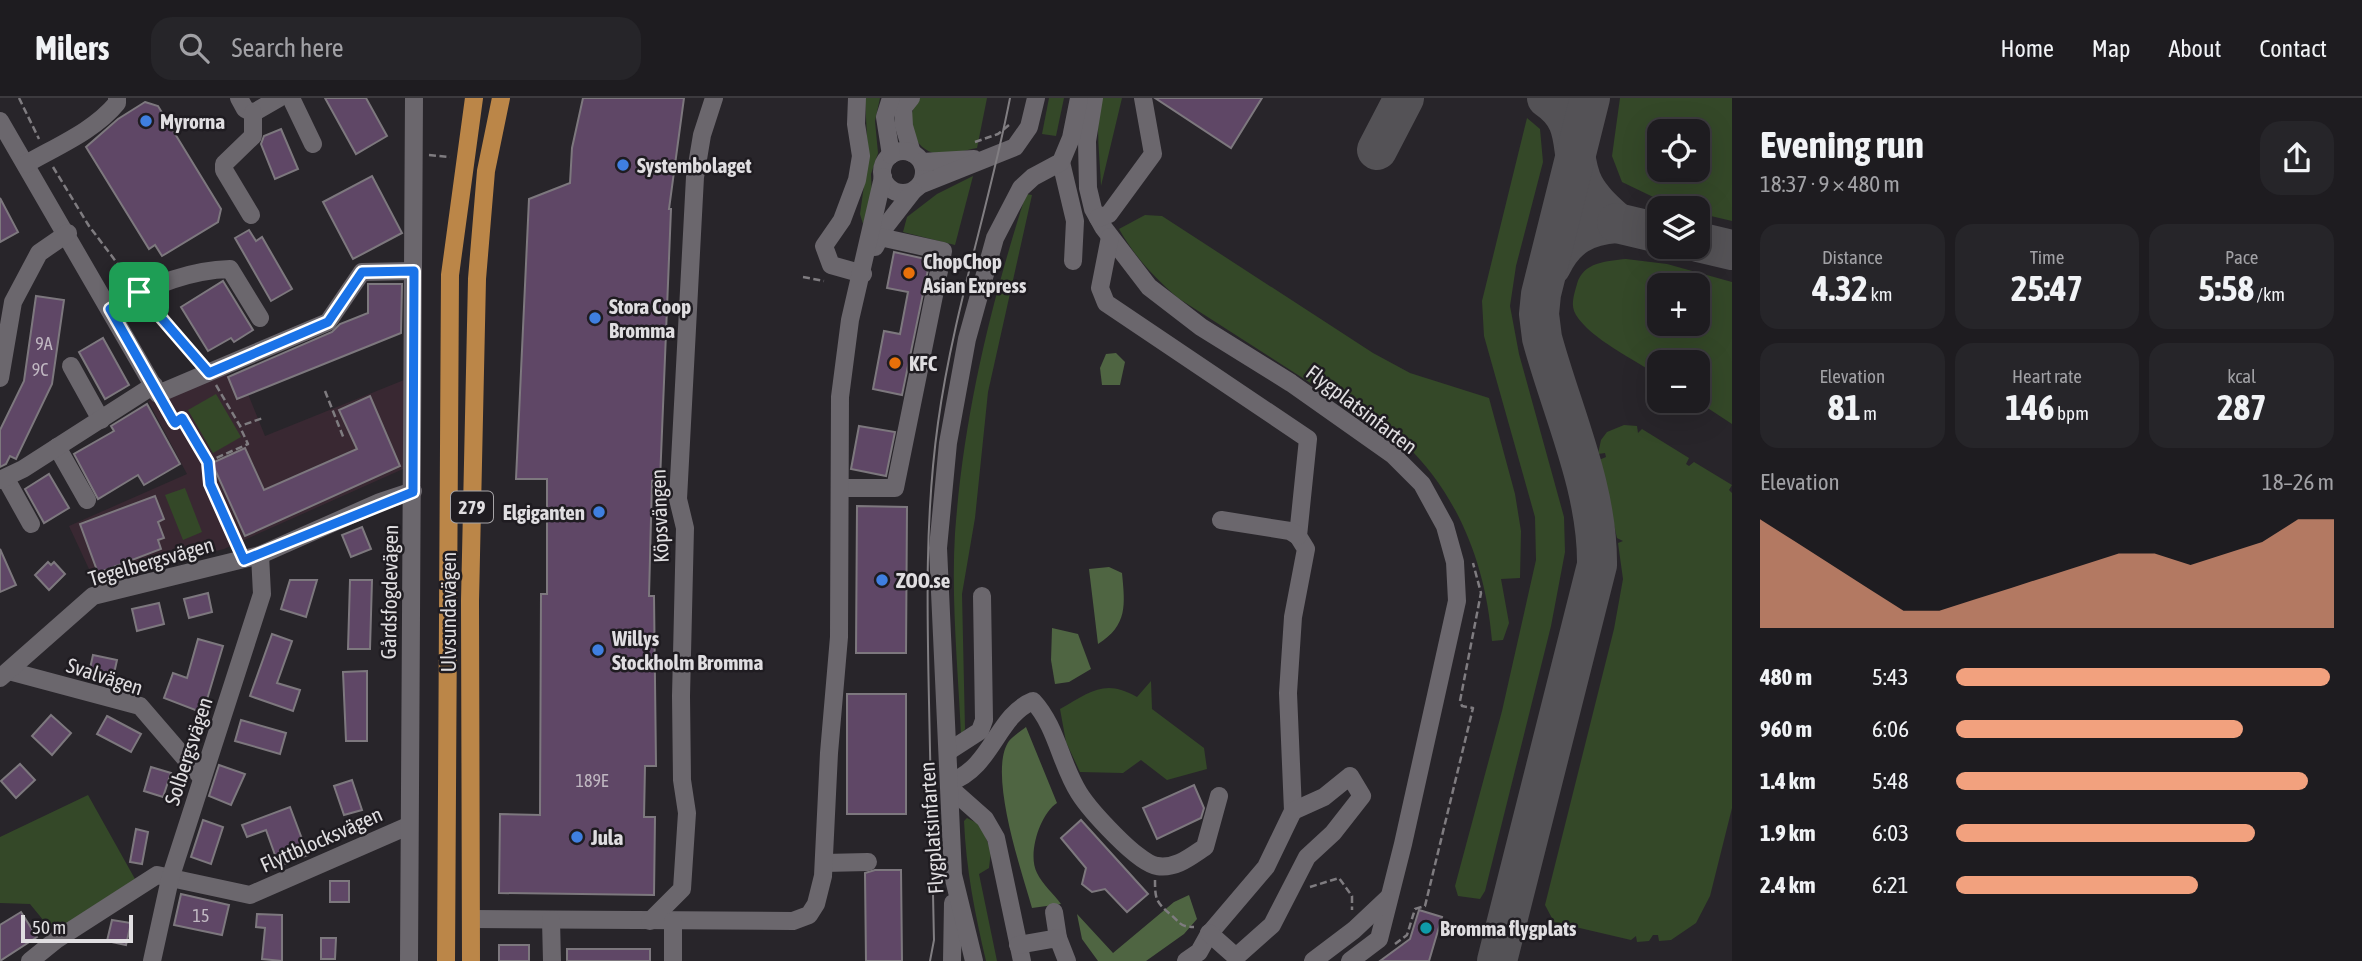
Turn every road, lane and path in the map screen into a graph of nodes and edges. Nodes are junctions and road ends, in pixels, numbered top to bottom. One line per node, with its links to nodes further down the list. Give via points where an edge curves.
1 (19, 98): 20 (path)
2 (117, 98): 20 (street, via 108,115)
3 (239, 98): 17 (street)
4 (279, 98): 17 (street)
5 (290, 98): 19 (street)
6 (414, 98): 21 (street, Gårdsfogdevägen)
7 (474, 98): 79 (main road, Ulvsundavägen / 279, via 450,275)
8 (501, 98): 80 (main road, Ulvsundavägen / 279, via 486,171 477,279 470,601)
9 (715, 98): 82 (street, Köpsvängen, via 702,135 695,177 678,499 685,528 681,696 687,813 682,889)
10 (857, 98): 37 (street, via 861,156 857,180 842,220 824,246 831,265)
11 (891, 98): 22 (street, via 885,117)
12 (911, 98): 23 (street, via 903,107 904,125)
13 (1036, 98): 25 (street, via 1029,127 1015,147)
14 (1079, 98): 26 (street)
15 (1094, 98): 31 (street, Flygplatsinfarten, via 1087,141 1088,188)
16 (1143, 98): 31 (street, via 1153,154)
17 (253, 113): 30 (street, via 253,136 224,164)
18 (0, 121): 27 (street)
19 (313, 144)
20 (46, 153): 27 (street); 39 (path, via 89,226)
21 (414, 154): 24 (path); 36 (street, Gårdsfogdevägen)
22 (891, 155): 23 (street, via 901,151); 28 (street, via 883,165)
23 (917, 157): 25 (street); 29 (street, via 925,174)
24 (453, 158)
25 (981, 159): 29 (street)
26 (1061, 162): 33 (street); 65 (street, Flygplatsinfarten, via 1033,177 1012,202 995,238 967,340 948,443 939,548)
27 (26, 164): 32 (street)
28 (883, 177): 29 (street, via 895,191); 37 (street)
29 (916, 188): 34 (street)
30 (251, 215)
31 (1104, 227): 33 (street, via 1083,228); 60 (street, via 1100,288 1106,303 1308,439); 77 (street, Flygplatsinfarten, via 1149,287 1393,455 1422,484 1445,526 1455,562 1457,601)
32 (68, 233): 40 (street, via 39,253); 41 (street)
33 (1076, 234): 35 (street)
34 (880, 237): 37 (street); 55 (street, via 943,251 895,488)
35 (1073, 261)
36 (414, 271): 44 (street, via 362,272 328,322); 56 (street, Gårdsfogdevägen)
37 (863, 272): 55 (street, via 850,320 840,397)
38 (0, 287): 40 (street)
39 (139, 292): 41 (street); 42 (street, via 201,270 230,269); 44 (path)
40 (13, 302): 45 (street)
41 (110, 309): 46 (street)
42 (260, 318)
43 (71, 366): 49 (street)
44 (209, 373): 46 (street); 50 (path)
45 (0, 378)
46 (156, 389): 49 (street); 53 (path, via 175,423 182,418)
47 (324, 391): 51 (path)
48 (263, 418): 50 (path)
49 (101, 420): 52 (street)
50 (240, 426): 53 (path, via 248,444)
51 (344, 439)
52 (57, 447): 54 (street); 57 (street)
53 (208, 462): 61 (path, via 210,484)
54 (3, 479): 59 (street)
55 (841, 488): 72 (street, via 839,637)
56 (413, 492): 61 (street, Tegelbergsvägen); 70 (street, Gårdsfogdevägen)
57 (86, 500)
58 (1221, 520): 60 (street)
59 (31, 524)
60 (1298, 536): 69 (street, via 1306,549 1293,617 1288,693)
61 (252, 558): 63 (street, Tegelbergsvägen, via 93,596); 66 (street, Solbergsvägen, via 262,594)
62 (982, 596): 65 (street, via 984,720 979,731)
63 (4, 675): 66 (street, Svalvägen, via 140,706)
64 (1460, 701): 87 (path, via 1473,708 1425,906 1415,909 1407,935)
65 (949, 751): 67 (street, Flygplatsinfarten)
66 (202, 778): 76 (street, Solbergsvägen)
67 (950, 785): 73 (street, via 966,777 1019,707 1033,701 1046,715 1079,793 1126,845); 74 (street, Flygplatsinfarten); 88 (street, via 985,819 996,838)
68 (1219, 796): 73 (street, via 1205,847 1178,865)
69 (1293, 811): 75 (street, via 1324,797 1350,776 1362,796 1307,857); 85 (street, via 1266,867)
70 (408, 826): 76 (street, Flyttblocksvägen, via 250,895); 91 (street, Gårdsfogdevägen)
71 (869, 862): 72 (street)
72 (824, 863): 83 (street, via 816,904 809,915 780,922)
73 (1154, 867): 85 (path, via 1155,900 1160,908 1178,924)
74 (953, 875): 96 (street); 97 (street, Flygplatsinfarten)
75 (1298, 877): 84 (path, via 1308,887 1339,877 1352,896); 85 (street, via 1272,925 1236,957)
76 (170, 879): 89 (street, Flyttblocksvägen, via 157,875); 90 (street, Solbergsvägen)
77 (1388, 898): 84 (street); 101 (street, Flygplatsinfarten, via 1379,939)
78 (1054, 912): 86 (street)
79 (447, 919): 80 (main road); 92 (main road, Ulvsundavägen / 279)
80 (471, 919): 81 (street); 93 (main road, Ulvsundavägen)
81 (551, 920): 82 (street); 94 (street)
82 (650, 921): 83 (street)
83 (673, 921): 95 (street)
84 (1354, 930): 100 (street)
85 (1209, 934): 99 (street, via 1199,952)
86 (1058, 938): 88 (street); 98 (street)
87 (1390, 948)
88 (1020, 953)
89 (30, 961)
90 (152, 961)
91 (409, 961)
92 (446, 961)
93 (471, 961)
94 (552, 961)
95 (673, 961)
96 (952, 961)
97 (974, 961)
98 (1067, 961)
99 (1186, 961)
100 (1313, 961)
101 (1350, 961)

